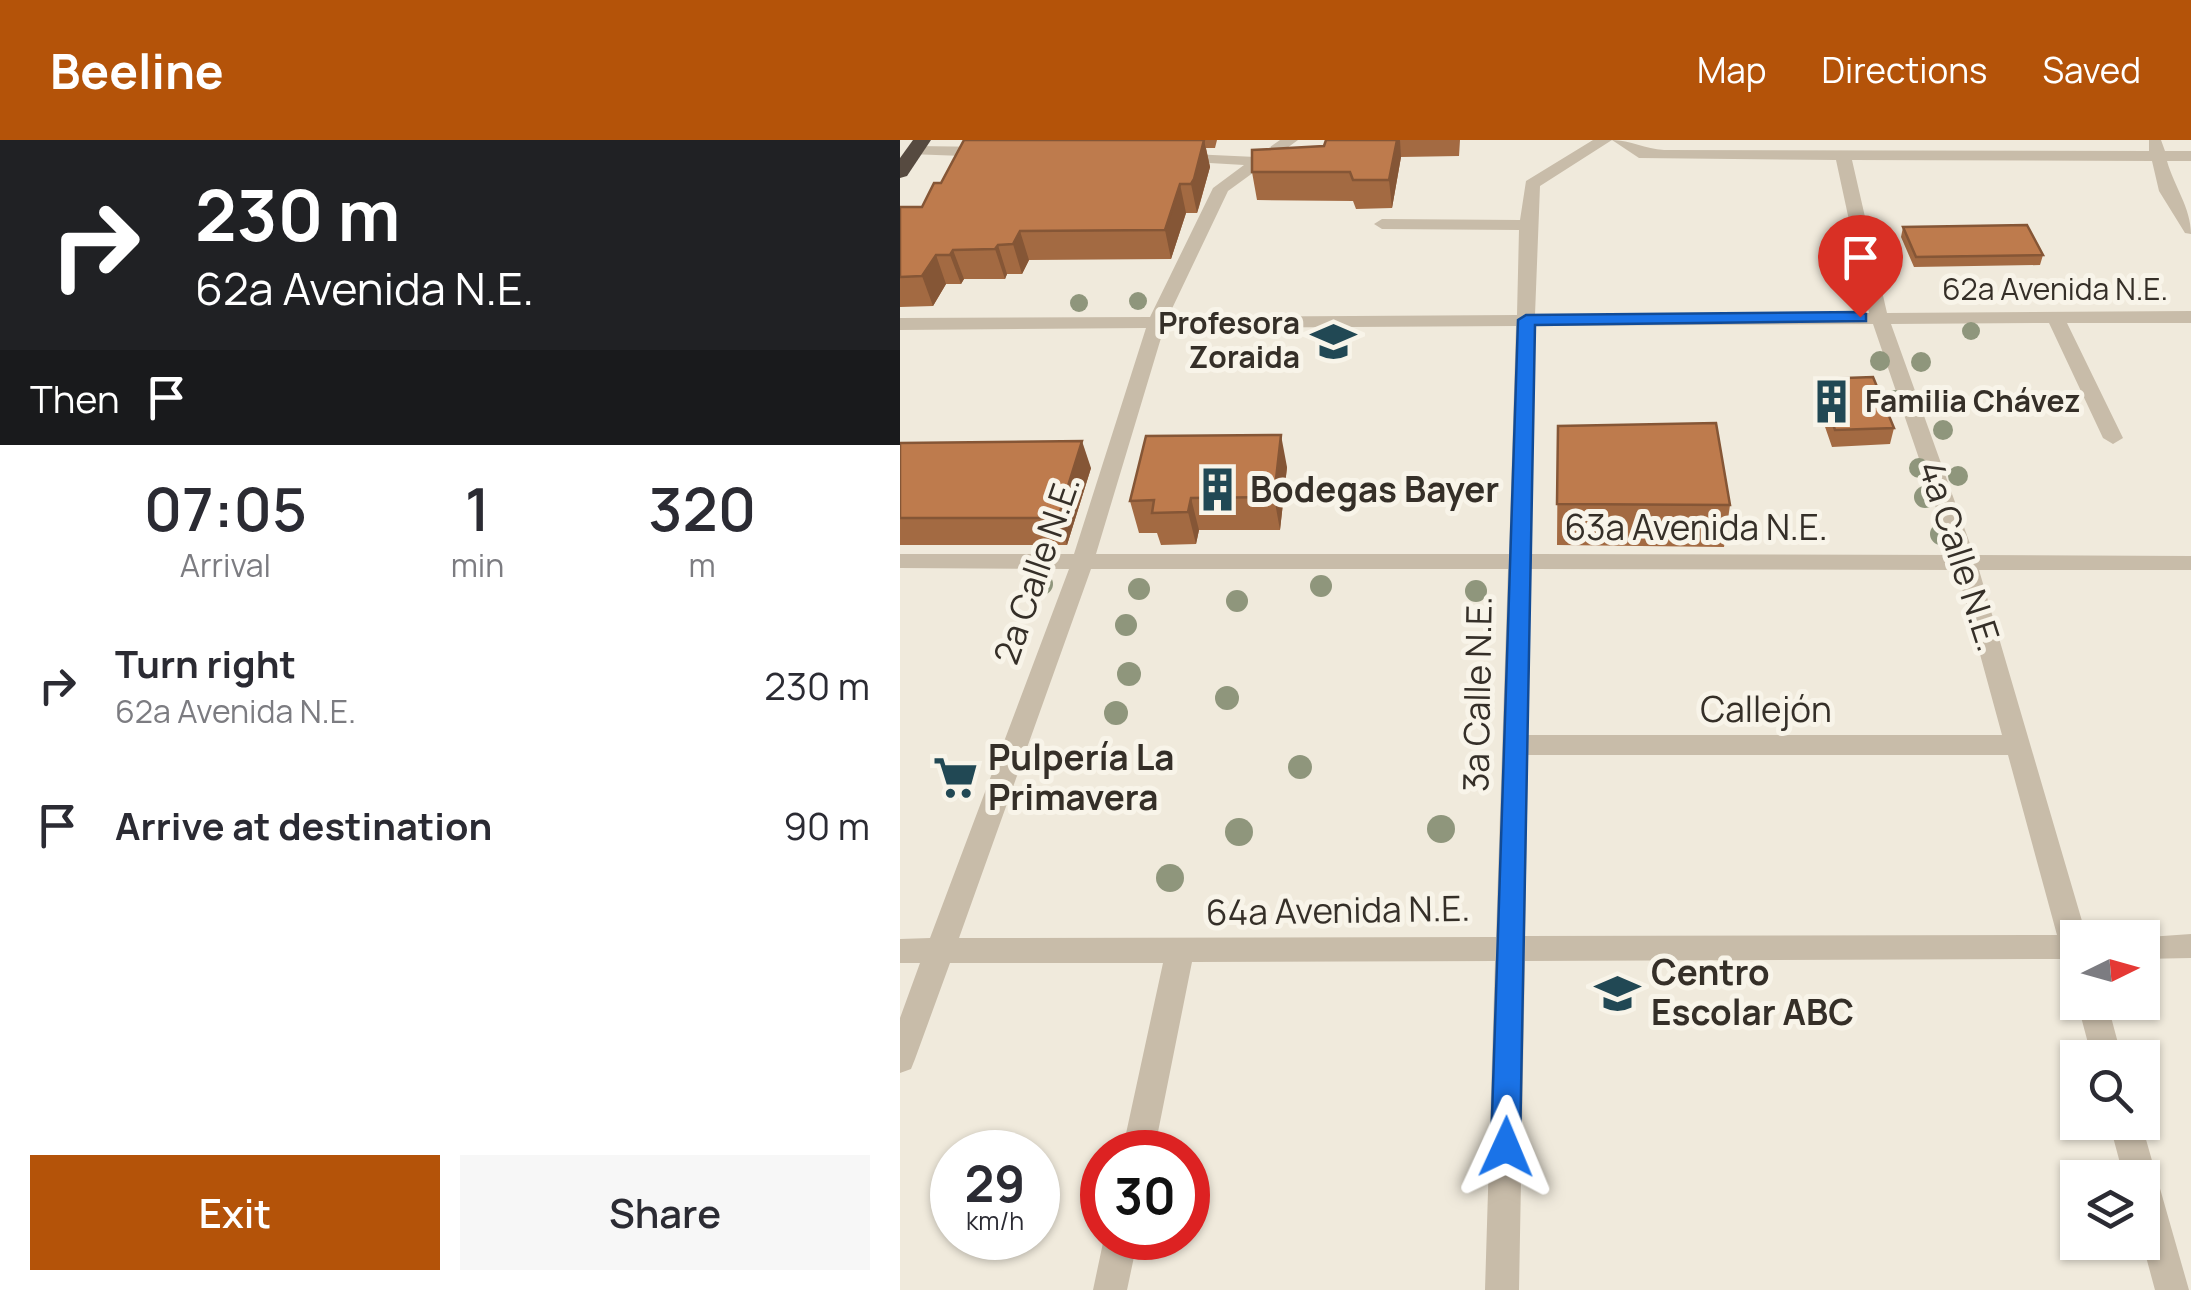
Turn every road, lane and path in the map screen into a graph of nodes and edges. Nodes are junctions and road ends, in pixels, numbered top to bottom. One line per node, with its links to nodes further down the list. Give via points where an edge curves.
1 (1290, 140): 11 (street, 2a Calle N.E.)
2 (1604, 140): 12 (street, 3a Calle N.E.)
3 (1620, 140): 7 (street)
4 (918, 145): 6 (street); 13 (highway)
5 (2157, 148): 8 (street); 10 (street); 16 (street, via 2167,192)
6 (998, 152)
7 (1639, 153): 8 (street); 12 (street, via 1588,154)
8 (1843, 155): 19 (street, 4a Calle N.E.)
9 (1156, 156): 11 (street)
10 (2191, 156)
11 (1256, 162): 21 (street, 2a Calle N.E., via 1221,188)
12 (1563, 162): 15 (street, 3a Calle N.E., via 1532,184)
13 (900, 172)
14 (1382, 224): 15 (street)
15 (1528, 224): 20 (street, 3a Calle N.E.)
16 (2191, 229)
17 (2055, 316): 18 (street, 62a Avenida N.E.); 19 (street, 62a Avenida N.E.); 23 (street)
18 (2191, 317)
19 (1879, 318): 20 (street, 62a Avenida N.E.); 27 (street, 4a Calle N.E.)
20 (1526, 320): 21 (street, 62a Avenida N.E.); 26 (street, 3a Calle N.E.)
21 (1157, 322): 22 (street, 62a Avenida N.E., via 1118,316); 24 (street, 2a Calle N.E.)
22 (900, 324)
23 (2114, 438)
24 (1084, 560): 25 (street, 63a Avenida N.E.); 26 (street, 63a Avenida N.E.); 38 (street, 2a Calle N.E.)
25 (900, 562)
26 (1519, 563): 27 (street, 63a Avenida N.E.); 29 (street, 3a Calle N.E.)
27 (1966, 563): 28 (street, 63a Avenida N.E.); 30 (street, 4a Calle N.E.)
28 (2191, 563)
29 (1515, 745): 30 (street, Callejón); 33 (street, 3a Calle N.E.)
30 (2017, 745): 31 (street, 4a Calle N.E.)
31 (2067, 920)
32 (2191, 946): 34 (street)
33 (1510, 947): 36 (street, 64a Avenida N.E.); 37 (street, 64a Avenida N.E.); 44 (street, 3a Calle N.E.)
34 (2160, 947)
35 (900, 950): 38 (street, 64a Avenida N.E.)
36 (1180, 950): 38 (street, 64a Avenida N.E.); 40 (street)
37 (2060, 950)
38 (938, 952): 39 (street, 2a Calle N.E.)
39 (900, 1060)
40 (1143, 1130)
41 (2160, 1246): 45 (street)
42 (1116, 1260): 43 (street)
43 (1110, 1290)
44 (1502, 1290)
45 (2172, 1290)

